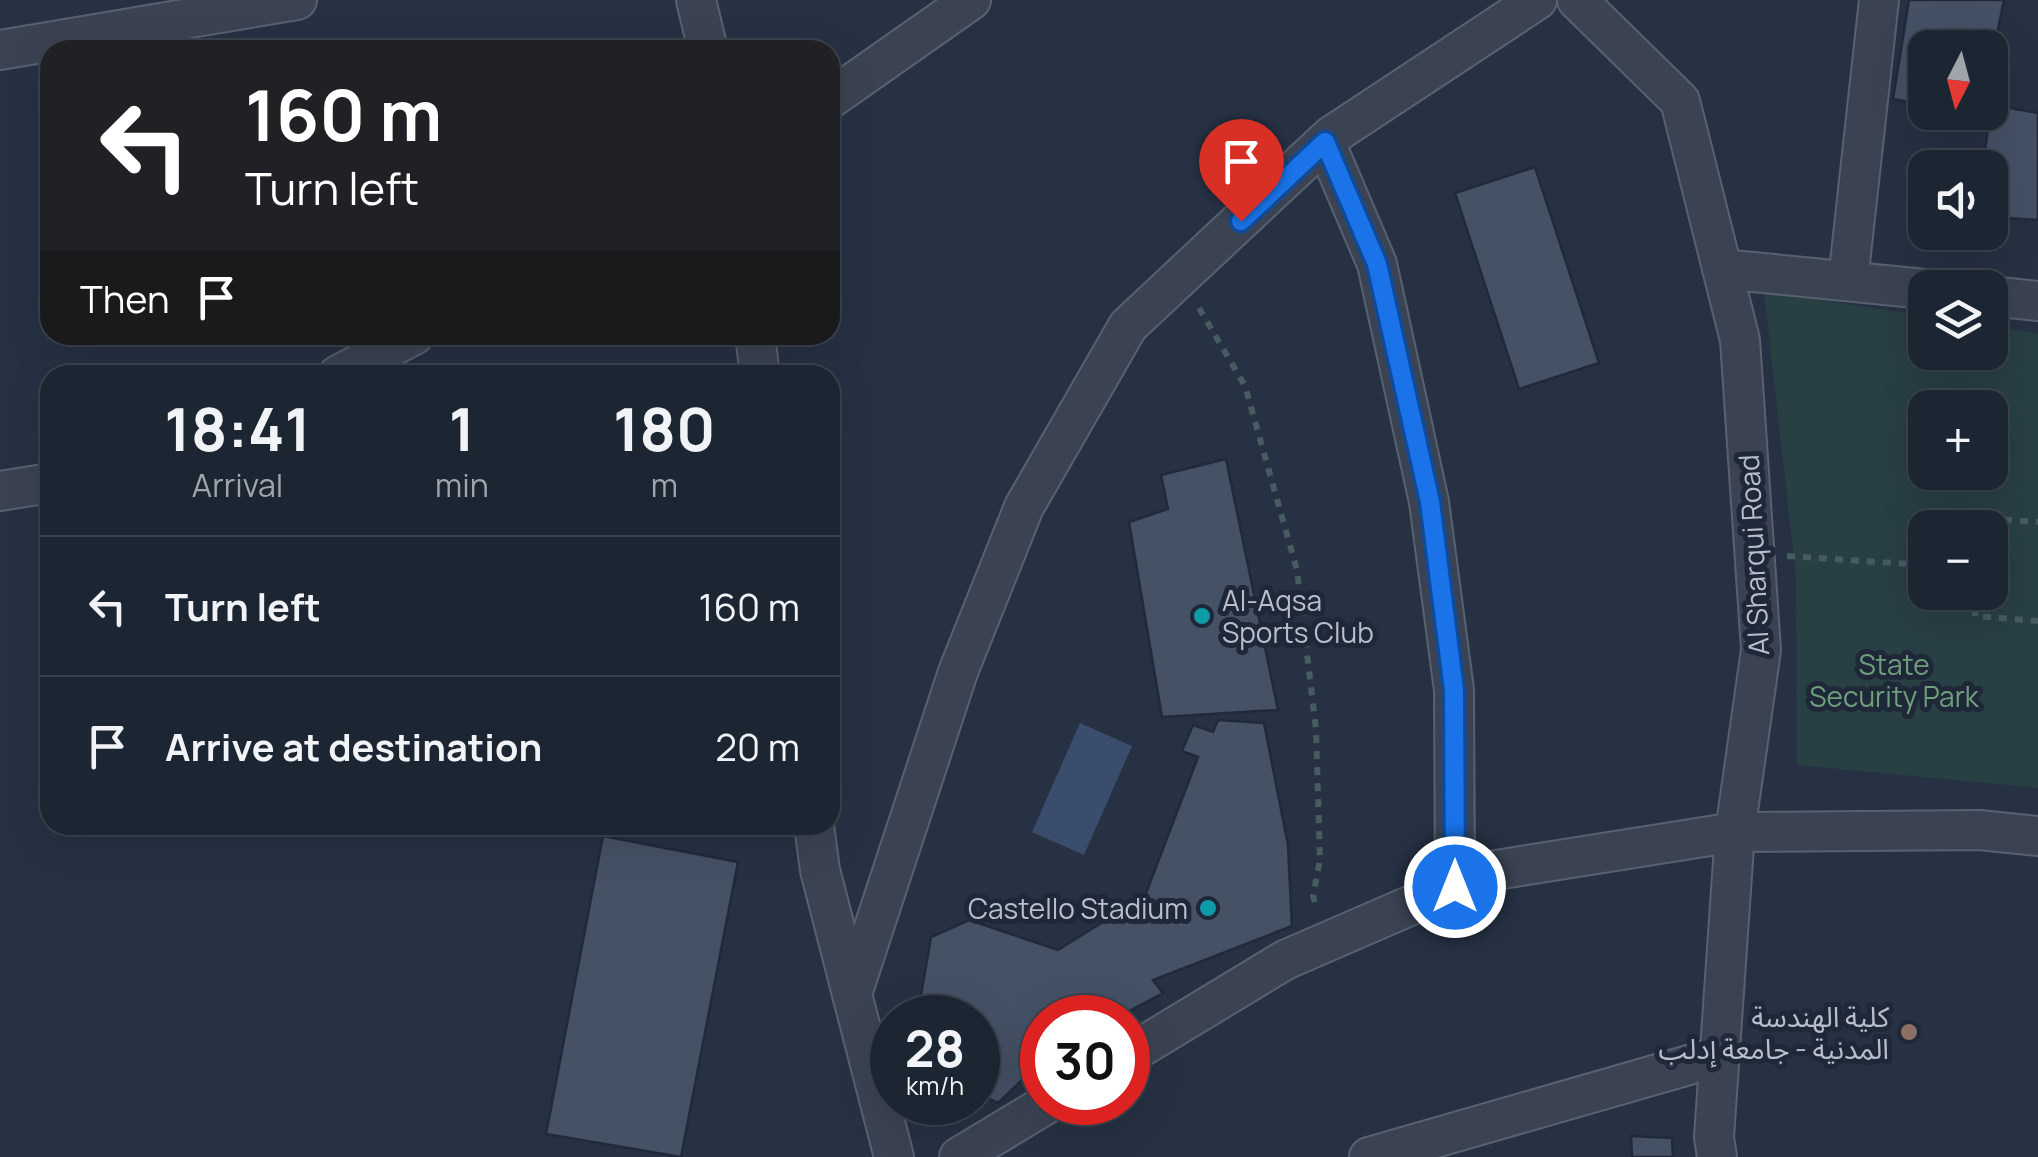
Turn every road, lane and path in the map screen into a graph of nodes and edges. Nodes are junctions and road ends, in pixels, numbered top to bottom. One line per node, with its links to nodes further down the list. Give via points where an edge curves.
1 (297, 0): 7 (street)
2 (696, 0): 8 (street)
3 (970, 0): 11 (street)
4 (1537, 0): 12 (street)
5 (1578, 0): 13 (street, Al Sharqui Road, via 1680,102)
6 (1879, 0): 14 (street)
7 (59, 40)
8 (706, 40)
9 (40, 43): 10 (street)
10 (0, 50)
11 (840, 92)
12 (1325, 142): 32 (street, via 1377,264 1430,502 1454,690); 34 (street, via 1128,326 1024,508 958,672)
13 (1722, 269): 14 (street); 29 (street, Al Sharqui Road, via 1740,340 1761,650)
14 (1848, 282): 15 (street)
15 (1908, 288)
16 (2008, 298): 17 (street)
17 (2038, 301)
18 (1199, 308): 33 (path, via 1245,386 1297,570 1316,729)
19 (396, 354): 20 (street)
20 (366, 365)
21 (40, 485): 22 (street)
22 (0, 491)
23 (2008, 520): 24 (path)
24 (2038, 522)
25 (1809, 557): 26 (path)
26 (1908, 565)
27 (1975, 610): 28 (path, via 1975,616)
28 (2038, 621)
29 (1735, 832): 31 (street, via 1979,830); 32 (street, via 1490,871); 36 (street, Al Sharqui Road)
30 (815, 835): 34 (street)
31 (2038, 836)
32 (1455, 887): 35 (street, via 1285,960)
33 (1318, 911)
34 (852, 994): 38 (street)
35 (1150, 1042)
36 (1720, 1056): 40 (street); 41 (street, Al Sharqui Road)
37 (1020, 1120): 39 (street)
38 (894, 1157)
39 (960, 1157)
40 (1370, 1157)
41 (1716, 1157)

